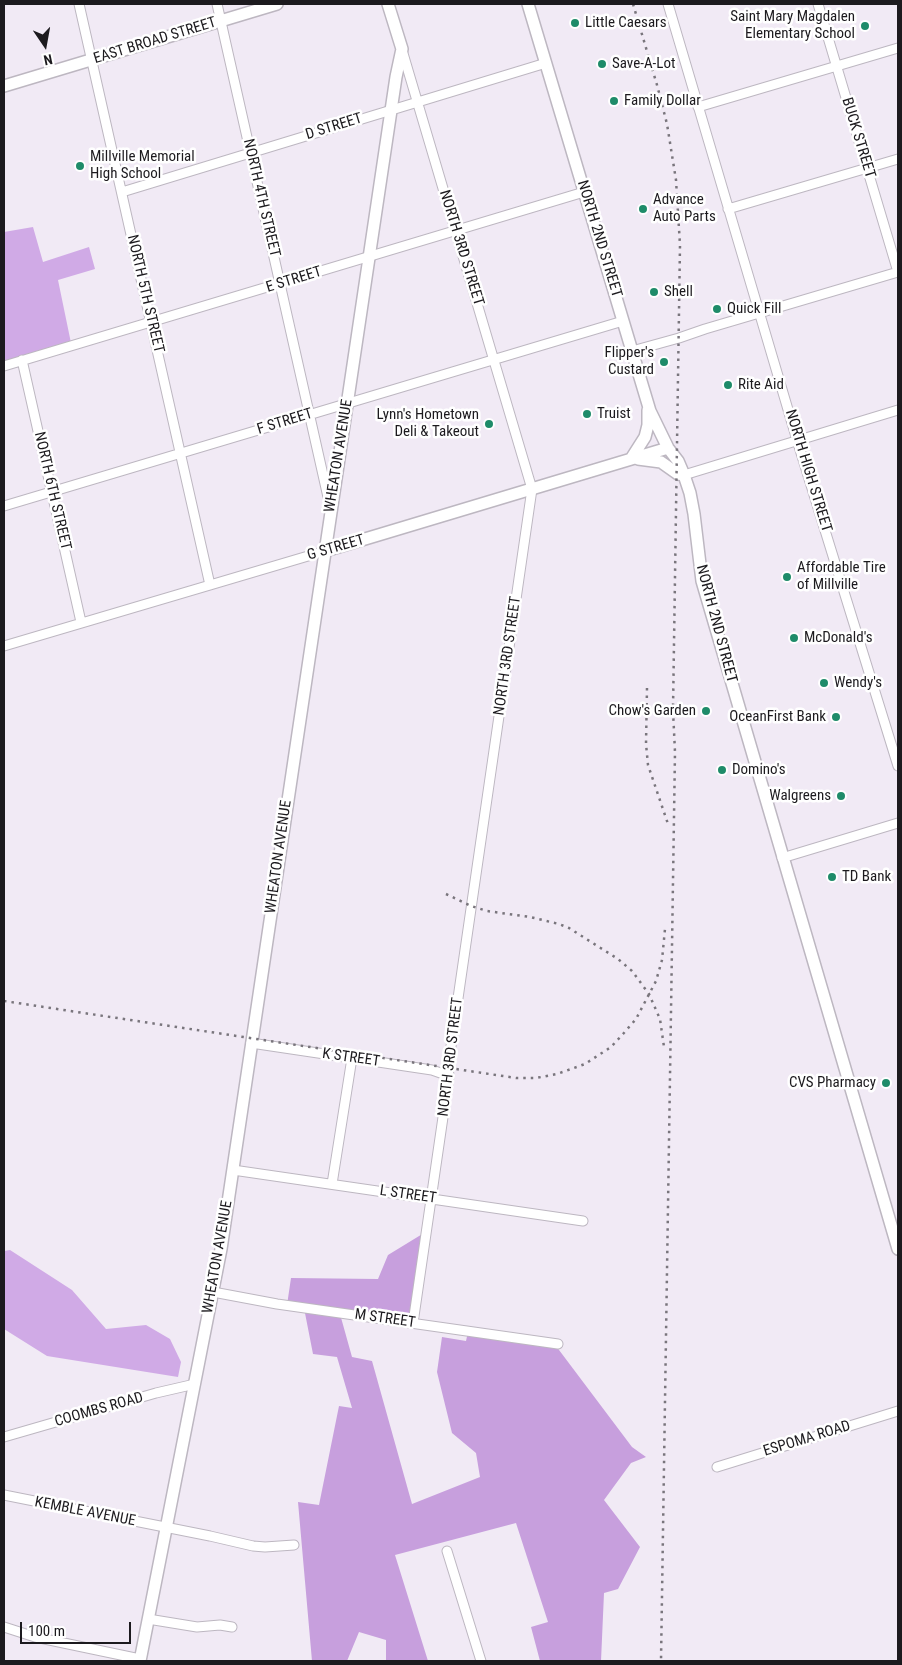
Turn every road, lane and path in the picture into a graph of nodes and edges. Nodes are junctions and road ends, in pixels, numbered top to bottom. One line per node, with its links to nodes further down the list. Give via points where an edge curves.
1 (79, 4): 11 (street, NORTH 5TH STREET)
2 (217, 4): 8 (street, NORTH 4TH STREET)
3 (277, 4): 8 (main road, EAST BROAD STREET)
4 (388, 4): 10 (main road, NORTH 3RD STREET)
5 (528, 4): 12 (main road, NORTH 2ND STREET)
6 (668, 4): 16 (street, NORTH HIGH STREET)
7 (818, 4): 13 (street, BUCK STREET)
8 (221, 21): 11 (main road, EAST BROAD STREET); 18 (street, NORTH 4TH STREET)
9 (898, 48): 13 (street)
10 (402, 50): 15 (street, NORTH 3RD STREET); 17 (main road, WHEATON AVENUE)
11 (92, 60): 14 (main road, EAST BROAD STREET); 21 (street, NORTH 5TH STREET)
12 (546, 63): 15 (street, D STREET); 22 (main road, NORTH 2ND STREET)
13 (837, 66): 16 (street); 20 (street, BUCK STREET)
14 (4, 86)
15 (417, 102): 17 (street, D STREET); 24 (street, NORTH 3RD STREET)
16 (698, 107): 23 (street, NORTH HIGH STREET)
17 (391, 110): 18 (street, D STREET); 25 (main road, WHEATON AVENUE)
18 (250, 152): 21 (street, D STREET); 27 (street, NORTH 4TH STREET)
19 (898, 159): 20 (street)
20 (867, 168): 23 (street); 26 (street, BUCK STREET)
21 (122, 192): 30 (street, NORTH 5TH STREET)
22 (584, 192): 24 (street, E STREET); 29 (main road, NORTH 2ND STREET)
23 (728, 209): 28 (street, NORTH HIGH STREET)
24 (456, 231): 25 (street, E STREET); 33 (street, NORTH 3RD STREET)
25 (369, 257): 27 (street, E STREET); 35 (main road, WHEATON AVENUE)
26 (898, 272): 28 (street)
27 (280, 284): 30 (street, E STREET); 38 (street, NORTH 4TH STREET)
28 (759, 313): 31 (street); 39 (street, NORTH HIGH STREET)
29 (623, 321): 31 (main road, NORTH 2ND STREET); 33 (street, F STREET)
30 (151, 323): 32 (street, E STREET); 41 (street, NORTH 5TH STREET)
31 (632, 351): 36 (main road, NORTH 2ND STREET)
32 (22, 360): 34 (street, E STREET); 45 (street, NORTH 6TH STREET)
33 (494, 360): 35 (street, F STREET); 44 (street, NORTH 3RD STREET)
34 (4, 366)
35 (347, 404): 38 (street, F STREET); 47 (main road, WHEATON AVENUE)
36 (649, 407): 40 (main road, NORTH 2ND STREET); 42 (main road, via 644,437)
37 (898, 410): 39 (street)
38 (309, 415): 41 (street, F STREET); 47 (street, NORTH 4TH STREET)
39 (797, 440): 43 (street); 52 (street, NORTH HIGH STREET)
40 (668, 448): 42 (main road, G STREET); 43 (main road, NORTH 2ND STREET)
41 (180, 453): 45 (street, F STREET); 49 (street, NORTH 5TH STREET)
42 (631, 459): 43 (main road, via 661,462 678,474); 44 (main road, G STREET)
43 (684, 474): 54 (main road, NORTH 2ND STREET, via 694,514 702,582)
44 (532, 489): 48 (main road, G STREET); 57 (street, NORTH 3RD STREET)
45 (52, 492): 46 (street, F STREET); 50 (street, NORTH 6TH STREET)
46 (4, 506)
47 (331, 508): 48 (main road, WHEATON AVENUE)
48 (325, 551): 49 (street, G STREET); 55 (main road, WHEATON AVENUE)
49 (210, 585): 50 (street, G STREET)
50 (81, 622): 51 (street, G STREET)
51 (4, 646)
52 (898, 766)
53 (898, 823): 54 (street)
54 (782, 858): 62 (main road, NORTH 2ND STREET)
55 (252, 1043): 56 (street, K STREET); 58 (main road, WHEATON AVENUE)
56 (352, 1058): 57 (street, K STREET, via 432,1070); 59 (street)
57 (449, 1076): 60 (street, NORTH 3RD STREET)
58 (233, 1170): 59 (street, L STREET); 63 (main road, WHEATON AVENUE)
59 (332, 1184): 60 (street, L STREET)
60 (432, 1199): 61 (street, L STREET); 64 (street, NORTH 3RD STREET)
61 (583, 1220)
62 (898, 1249)
63 (213, 1292): 64 (street, M STREET); 66 (main road, WHEATON AVENUE)
64 (413, 1324): 65 (street, M STREET)
65 (558, 1344)
66 (195, 1384): 68 (street, COOMBS ROAD); 71 (main road, WHEATON AVENUE)
67 (898, 1411): 69 (street, ESPOMA ROAD)
68 (4, 1437)
69 (717, 1467)
70 (4, 1495): 71 (street, KEMBLE AVENUE)
71 (166, 1528): 72 (street, KEMBLE AVENUE, via 253,1546); 74 (main road, WHEATON AVENUE)
72 (294, 1545)
73 (447, 1551): 78 (street)
74 (148, 1619): 75 (street, via 197,1627); 77 (main road, WHEATON AVENUE)
75 (232, 1626)
76 (4, 1627): 77 (street)
77 (140, 1660)
78 (481, 1661)

